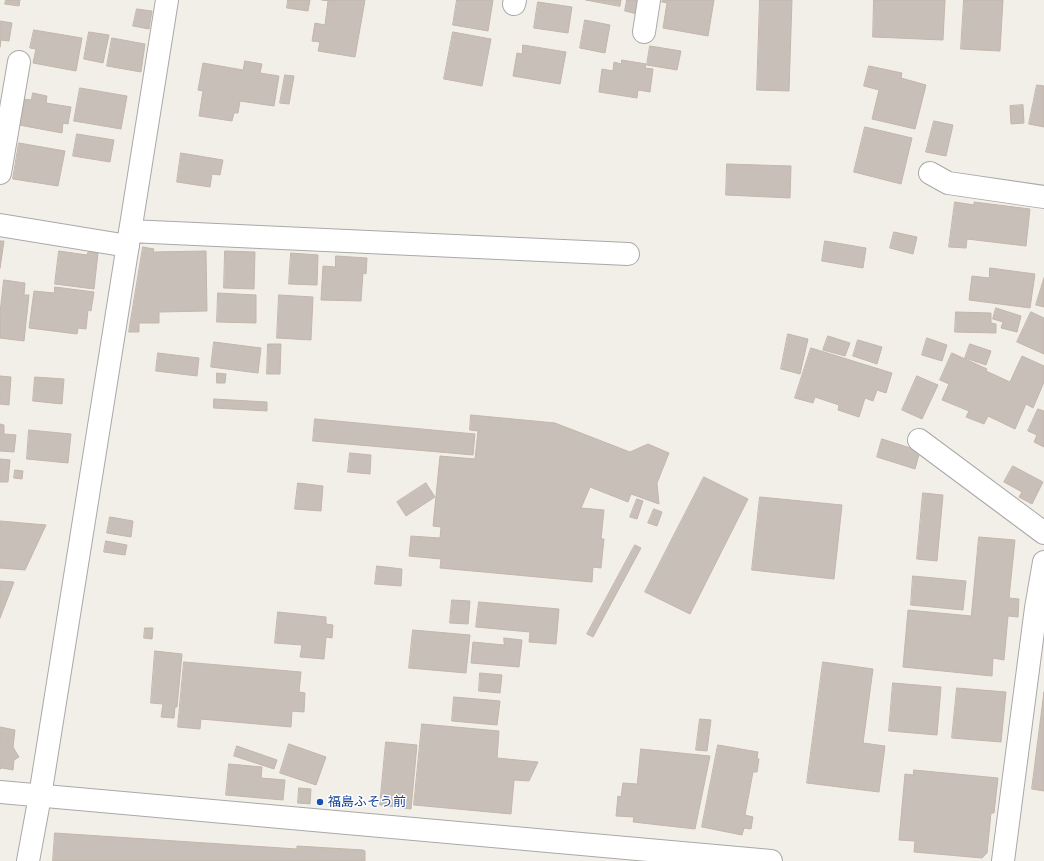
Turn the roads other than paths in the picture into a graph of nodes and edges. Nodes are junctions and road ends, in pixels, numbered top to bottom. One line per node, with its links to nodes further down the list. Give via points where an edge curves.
1 (167, 0): 9 (street)
2 (649, 0): 3 (street)
3 (644, 32)
4 (19, 62): 5 (street)
5 (0, 173)
6 (930, 173): 7 (street, via 948,183)
7 (1044, 197)
8 (0, 225): 9 (street)
9 (129, 239): 10 (street); 15 (street)
10 (628, 254)
11 (919, 440): 12 (street)
12 (1044, 533)
13 (1044, 562): 19 (street)
14 (0, 792): 15 (street)
15 (40, 796): 16 (street); 17 (street)
16 (583, 853): 18 (street)
17 (28, 861)
18 (771, 861)
19 (1004, 861)

